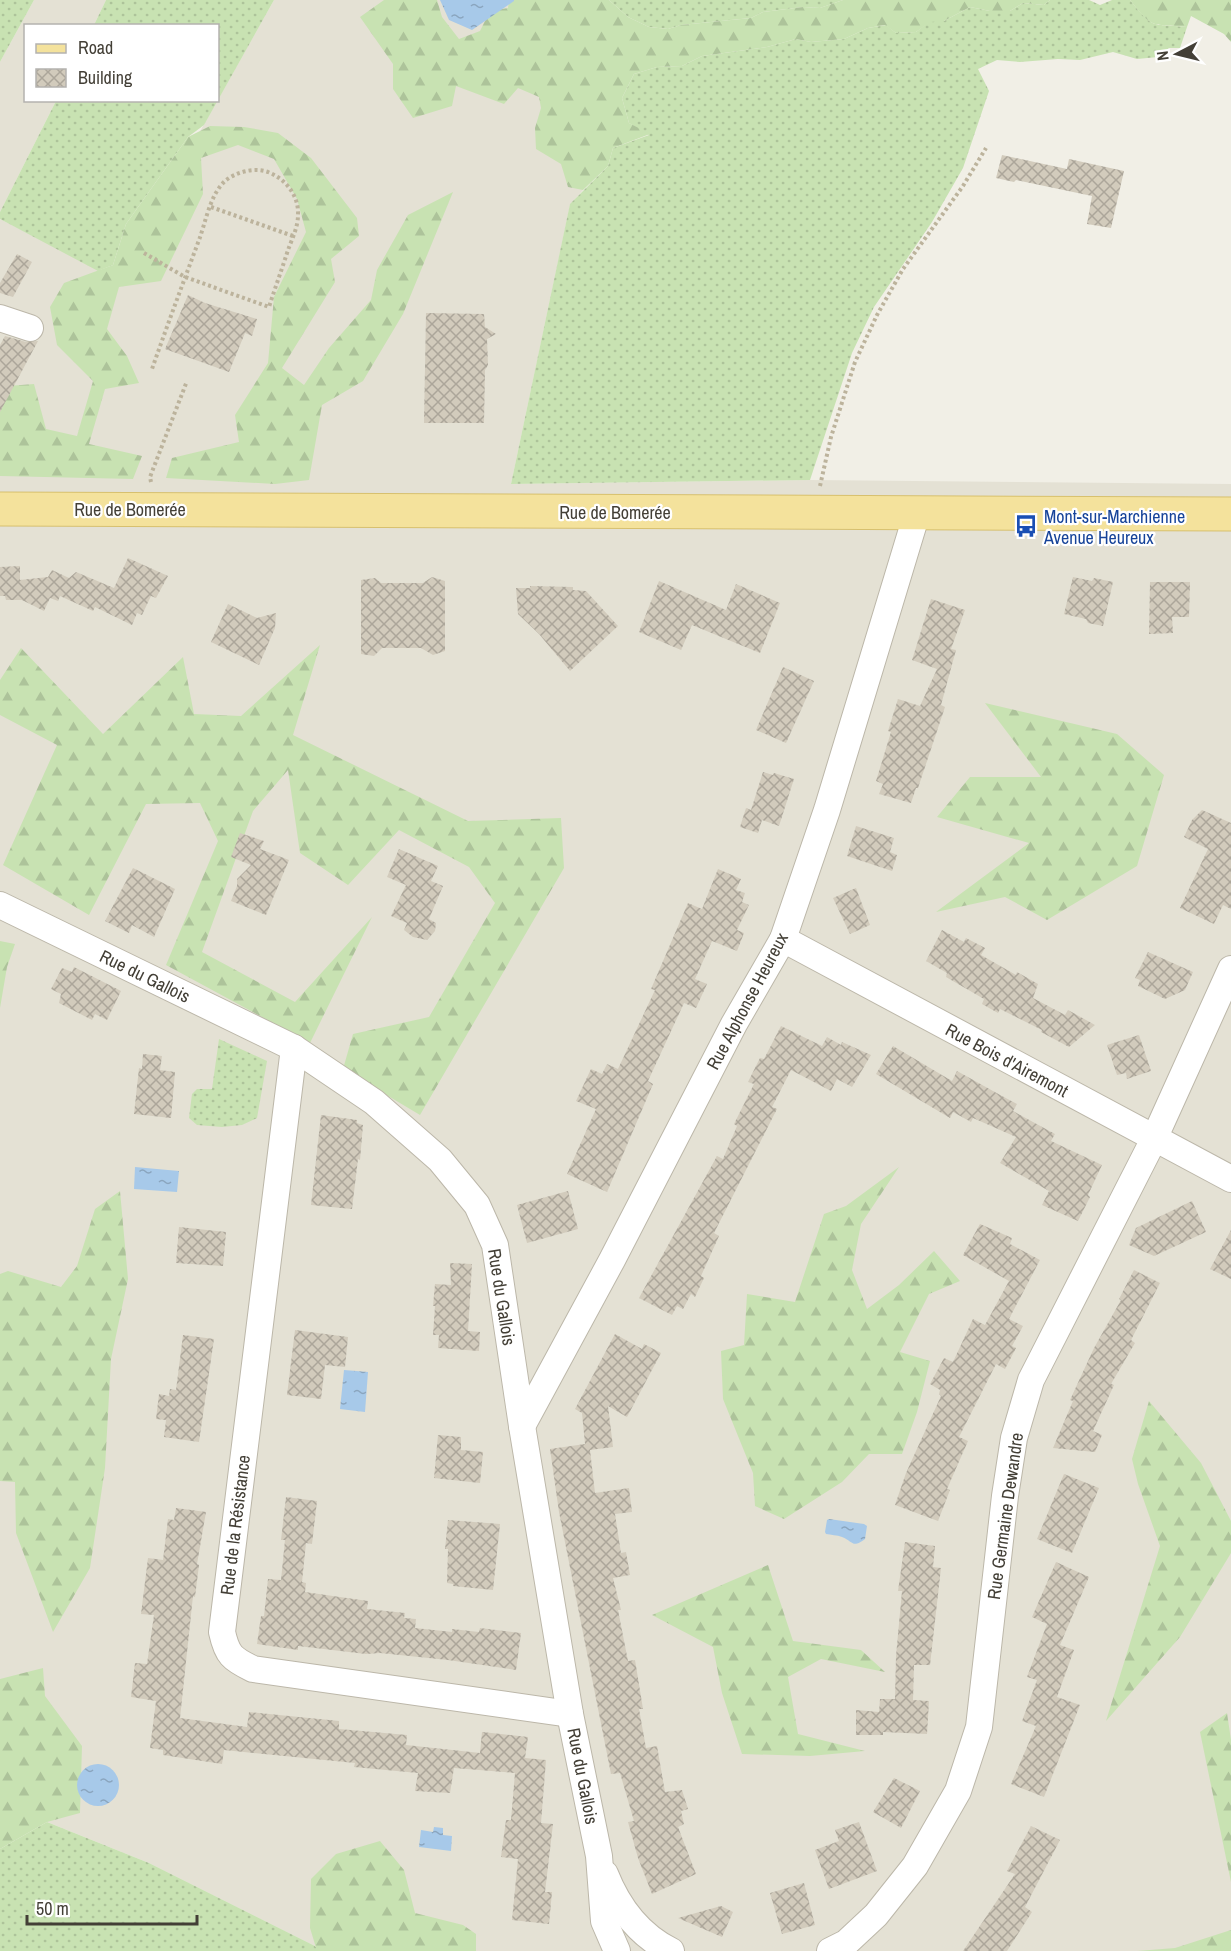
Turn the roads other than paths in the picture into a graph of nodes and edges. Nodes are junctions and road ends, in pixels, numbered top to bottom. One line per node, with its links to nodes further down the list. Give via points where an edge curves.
1 (0, 318): 2 (street)
2 (30, 328)
3 (0, 509): 4 (main road, Rue de Bomerée)
4 (917, 513): 5 (main road, Rue de Bomerée); 7 (street, Rue Alphonse Heureux, via 827,810)
5 (1231, 514)
6 (0, 905): 9 (street, Rue du Gallois)
7 (783, 939): 10 (street, Rue Bois d'Airemont); 12 (street, Rue Alphonse Heureux, via 734,1024)
8 (1231, 969): 10 (street, Rue Germaine Dewandre)
9 (294, 1048): 12 (street, Rue du Gallois, via 374,1102 440,1160 477,1205 495,1245); 13 (street, Rue de la Résistance, via 222,1632 226,1650 253,1670)
10 (1154, 1139): 11 (street, Rue Bois d'Airemont); 17 (street, Rue Germaine Dewandre, via 1031,1380 1022,1408 1005,1496 979,1727 958,1791 915,1866 876,1915 846,1943)
11 (1231, 1179)
12 (522, 1426): 13 (street, Rue du Gallois)
13 (570, 1713): 14 (street, Rue du Gallois)
14 (599, 1856): 15 (street, Rue du Gallois, via 603,1921); 16 (street, via 614,1896 637,1927)
15 (617, 1951)
16 (671, 1951)
17 (830, 1951)

